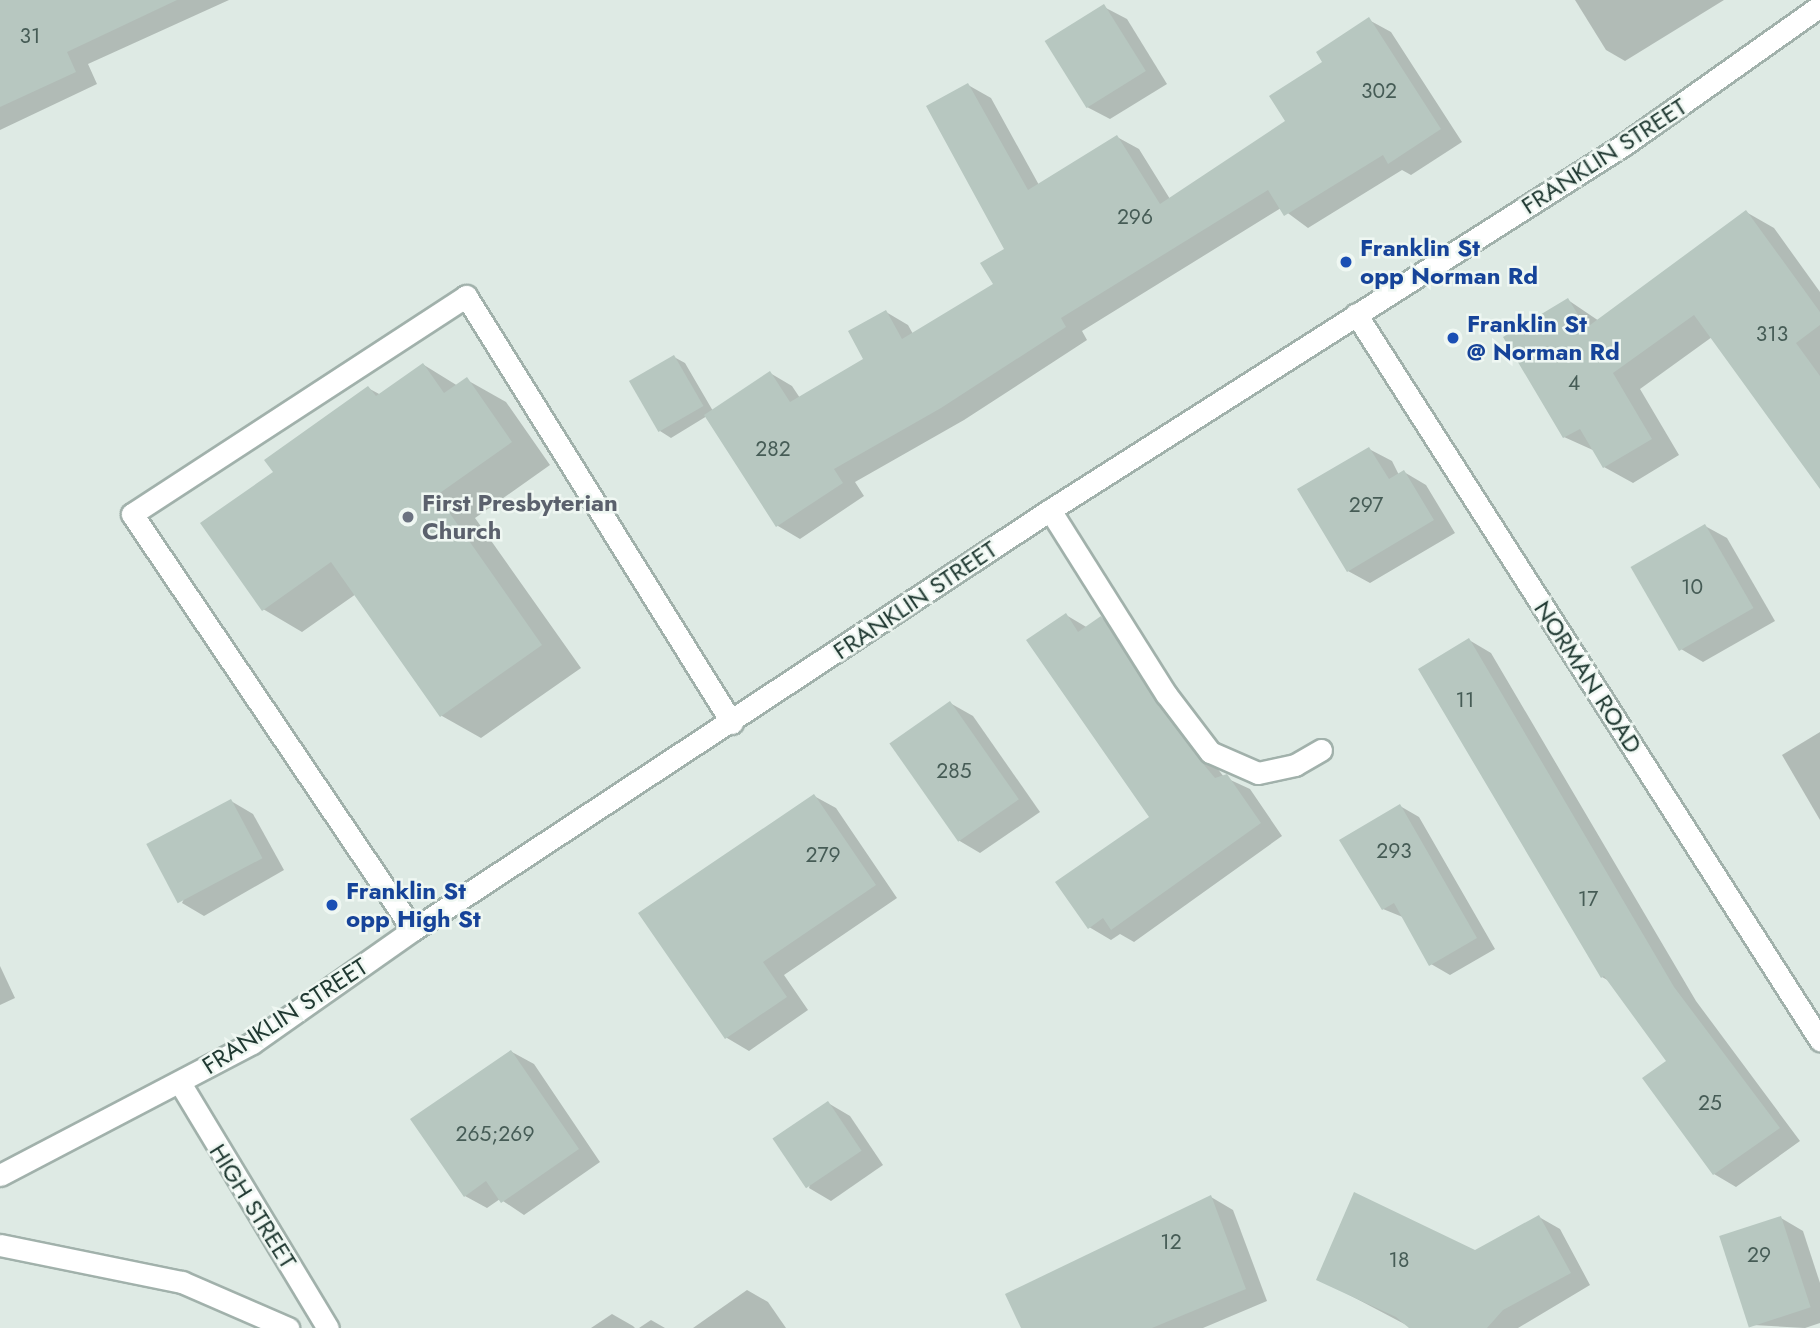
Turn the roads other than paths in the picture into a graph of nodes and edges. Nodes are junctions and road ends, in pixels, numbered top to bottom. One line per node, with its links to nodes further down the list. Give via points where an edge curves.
1 (1820, 6): 2 (main road, FRANKLIN STREET, via 1625,144)
2 (1356, 314): 3 (main road, FRANKLIN STREET); 7 (main road, NORMAN ROAD)
3 (1050, 510): 4 (main road, FRANKLIN STREET); 5 (main road, via 1166,694 1210,752 1258,774 1295,765)
4 (732, 723): 6 (main road, FRANKLIN STREET); 6 (main road, via 466,296 132,514)
5 (1321, 750)
6 (412, 930): 8 (main road, FRANKLIN STREET, via 251,1043)
7 (1820, 1041)
8 (180, 1083): 9 (main road, FRANKLIN STREET); 12 (main road, HIGH STREET)
9 (0, 1175)
10 (0, 1245): 11 (main road, via 159,1275 216,1294)
11 (288, 1328)
12 (328, 1328)

